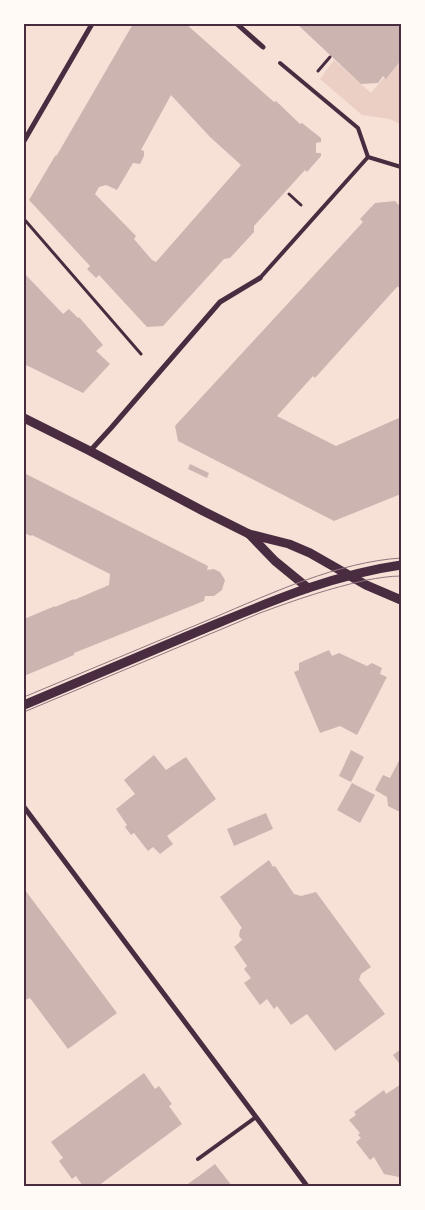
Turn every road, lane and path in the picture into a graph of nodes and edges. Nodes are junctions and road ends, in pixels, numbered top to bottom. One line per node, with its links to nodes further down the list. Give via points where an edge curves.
1 (92, 24): 5 (street)
2 (236, 24): 3 (street)
3 (263, 47)
4 (280, 63): 6 (lane, via 358,128)
5 (24, 141)
6 (368, 157): 7 (lane); 9 (lane)
7 (401, 167)
8 (24, 219): 10 (path)
9 (260, 278): 12 (street, via 220,302)
10 (141, 354)
11 (24, 418): 12 (street)
12 (90, 451): 13 (street)
13 (249, 534): 15 (street, via 289,544); 16 (street)
14 (401, 565): 15 (street)
15 (348, 576): 16 (street); 17 (street)
16 (308, 588): 18 (street)
17 (401, 600)
18 (24, 705)
19 (24, 807): 20 (street)
20 (256, 1117): 21 (lane); 22 (street)
21 (198, 1159)
22 (307, 1186)

